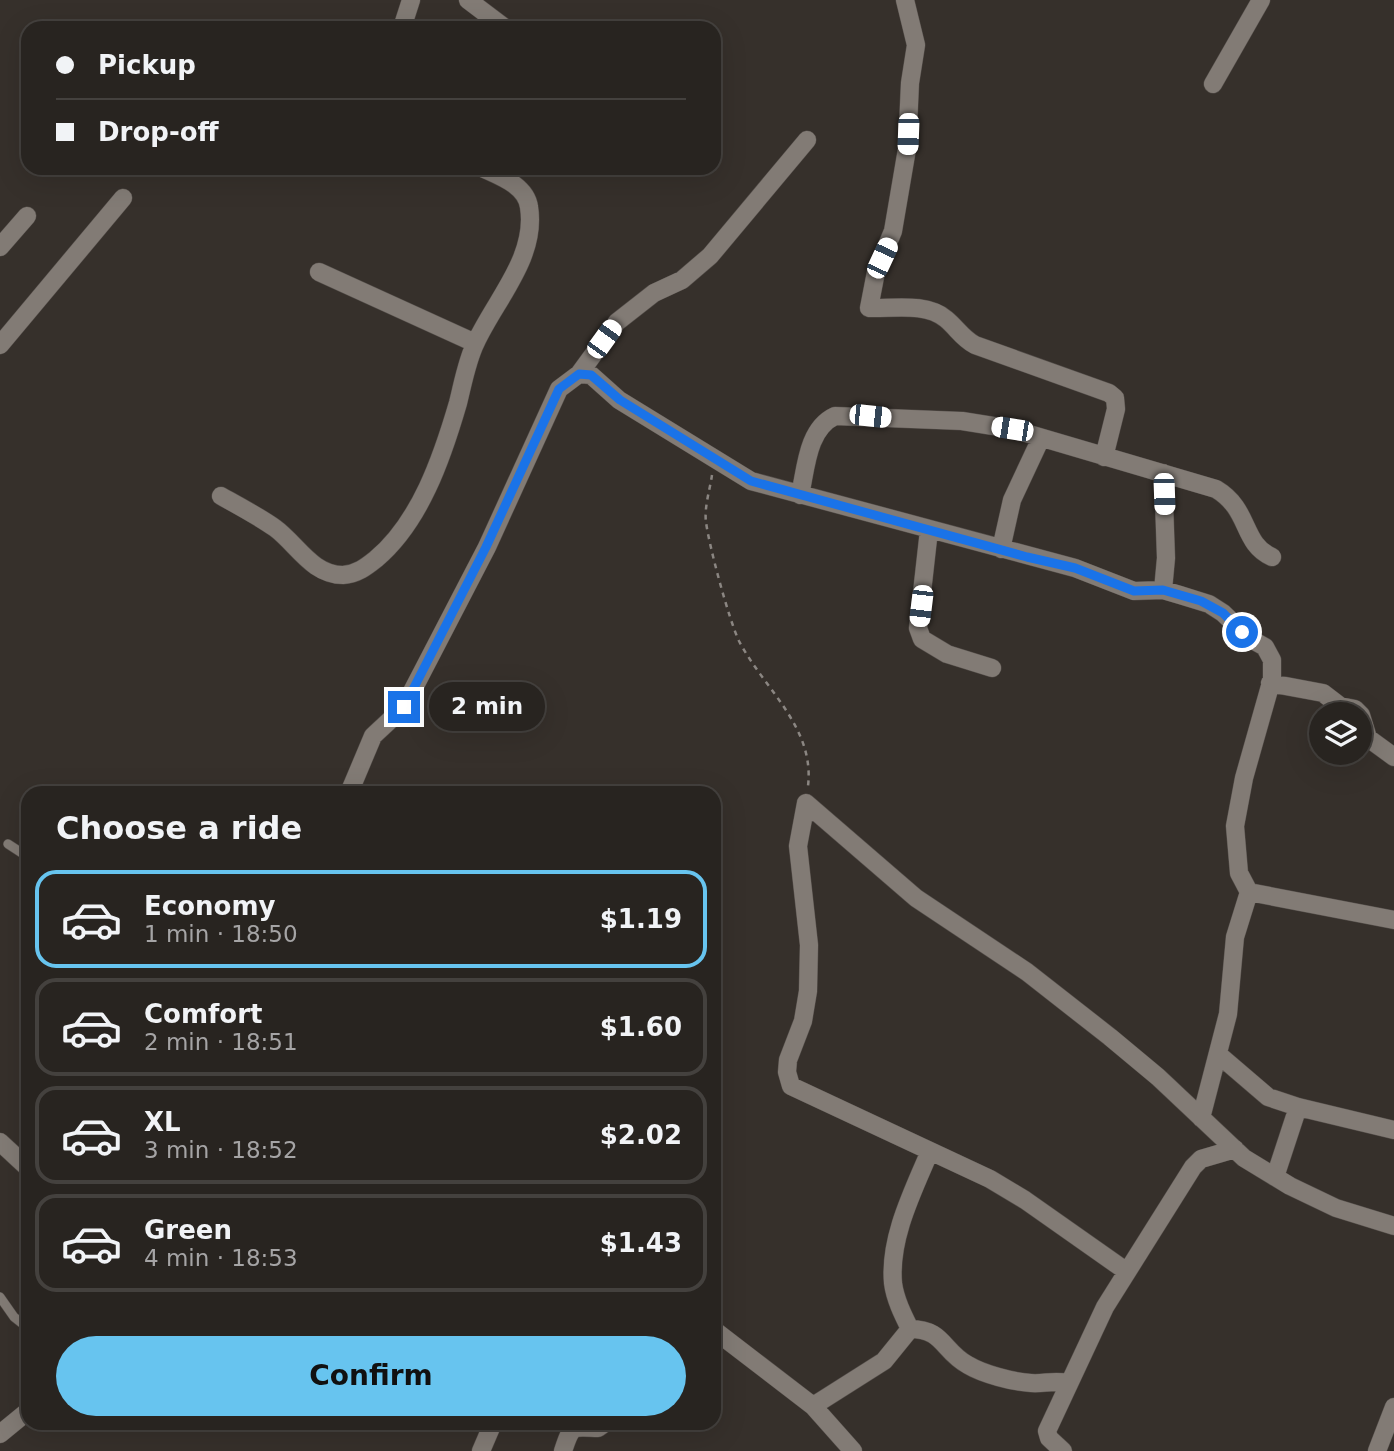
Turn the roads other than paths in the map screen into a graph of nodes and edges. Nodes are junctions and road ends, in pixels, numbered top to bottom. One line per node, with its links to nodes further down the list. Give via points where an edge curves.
1 (411, 0): 5 (street)
2 (468, 0): 6 (street)
3 (905, 0): 18 (street, via 916,45 907,149 893,231 876,272 869,308 936,312 975,345 1109,393 1115,397 1116,409)
4 (1261, 0): 7 (street)
5 (404, 21)
6 (496, 21)
7 (1213, 84)
8 (807, 140): 16 (street, via 710,256 617,322)
9 (494, 175): 14 (street, via 521,191 529,204 530,231 525,253)
10 (123, 198): 15 (street)
11 (27, 216): 12 (street)
12 (0, 247)
13 (319, 272): 14 (street)
14 (475, 343): 21 (street, via 427,490 394,544 361,571 326,572 278,530)
15 (0, 345)
16 (579, 374): 20 (street, via 597,379 620,400 751,481); 29 (street, via 559,389 486,547 404,707 373,736)
17 (1041, 438): 18 (street); 20 (street, via 962,421 835,416 814,437); 23 (street, via 1012,500)
18 (1104, 457): 19 (street)
19 (1163, 473): 24 (street, via 1216,489 1230,498 1253,542); 25 (street)
20 (800, 495): 22 (street)
21 (221, 496)
22 (929, 530): 23 (street); 26 (street, via 918,628 922,639 947,654)
23 (1001, 549): 25 (street, via 1075,568 1134,591)
24 (1272, 557)
25 (1163, 590): 27 (street, via 1214,607 1265,647 1272,660)
26 (992, 668)
27 (1270, 683): 28 (street, via 1323,693 1339,706 1355,709 1362,715 1368,738); 32 (street, via 1235,826 1239,873)
28 (1394, 757)
29 (352, 786)
30 (8, 844): 31 (lane)
31 (21, 852)
32 (1249, 891): 33 (street); 34 (street, via 1235,937)
33 (1394, 920)
34 (1219, 1055): 35 (street, via 1260,1092); 36 (street)
35 (1298, 1107): 37 (street); 42 (street)
36 (1201, 1118): 39 (street); 40 (street, via 1110,1037 1027,972 916,898 806,803 798,846 809,945 808,991 803,1021 788,1060 788,1080 803,1094)
37 (1394, 1130)
38 (0, 1142): 41 (street)
39 (1235, 1149): 42 (street); 44 (street, via 1196,1163)
40 (930, 1151): 44 (street, via 1026,1200); 47 (street, via 905,1210 893,1280)
41 (21, 1162)
42 (1275, 1177): 43 (street, via 1336,1208)
43 (1394, 1226)
44 (1126, 1271): 49 (street)
45 (0, 1297): 46 (lane)
46 (21, 1322)
47 (910, 1329): 49 (street, via 933,1332 958,1359 986,1372 1031,1383); 50 (street, via 884,1361)
48 (721, 1335): 50 (street)
49 (1069, 1383): 59 (street, via 1046,1435)
50 (813, 1406): 58 (street)
51 (1394, 1407): 60 (street)
52 (21, 1417): 55 (street)
53 (490, 1430): 56 (street)
54 (572, 1430): 57 (street)
55 (0, 1434)
56 (481, 1451)
57 (563, 1451)
58 (852, 1451)
59 (1063, 1451)
60 (1377, 1451)

